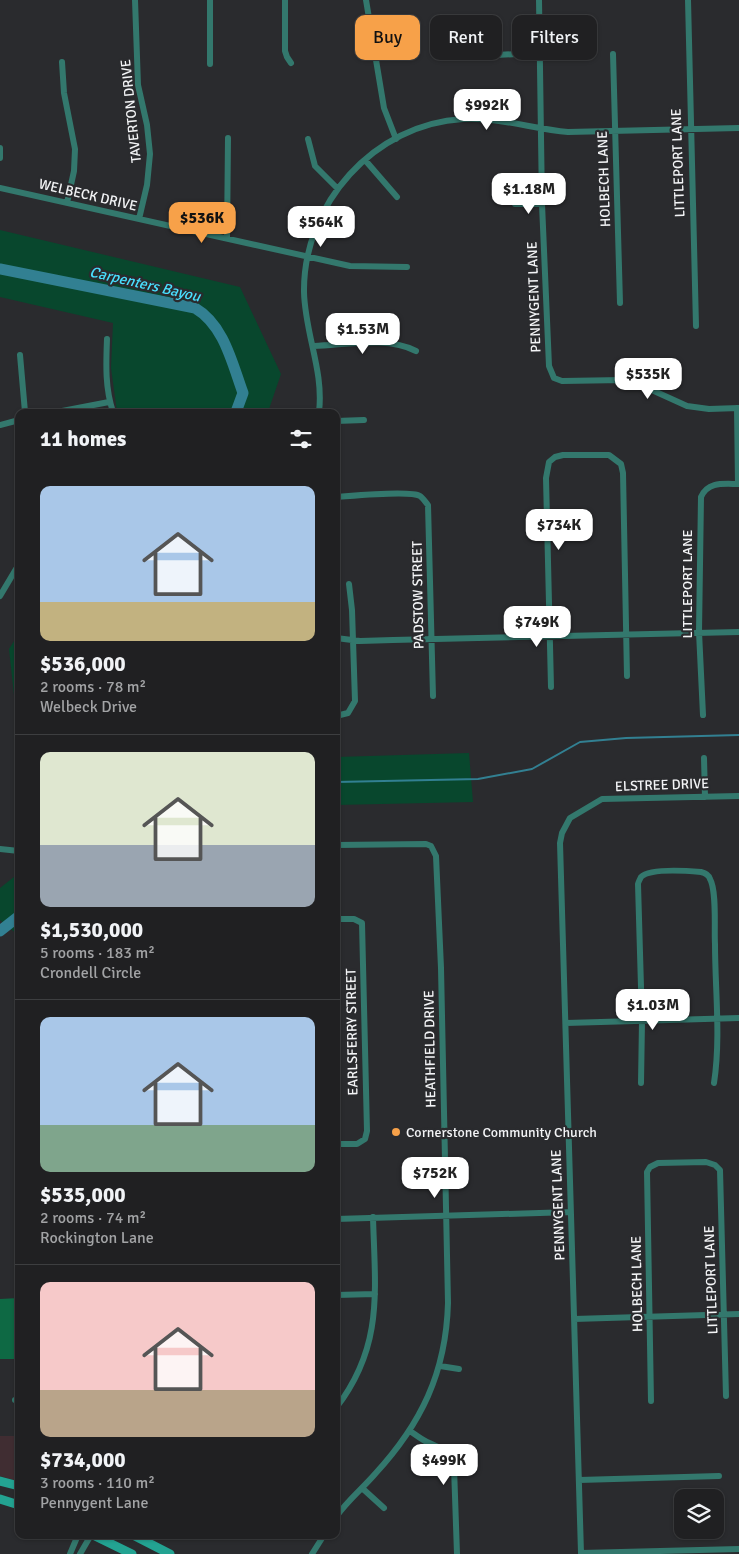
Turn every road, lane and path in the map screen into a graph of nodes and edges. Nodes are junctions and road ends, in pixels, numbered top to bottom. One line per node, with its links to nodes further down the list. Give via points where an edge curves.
1 (136, 0): 29 (street, TAVERTON DRIVE, via 138,85 148,126 150,154 148,185)
2 (210, 0): 12 (street)
3 (285, 0): 11 (street, via 285,51)
4 (366, 0): 19 (street, via 384,108)
5 (539, 0): 7 (street, PENNYGENT LANE)
6 (688, 0): 15 (street, LITTLEPORT LANE)
7 (539, 15)
8 (614, 54): 16 (street, HOLBECH LANE)
9 (539, 60): 14 (street, PENNYGENT LANE)
10 (62, 62): 26 (street, via 76,162)
11 (291, 63)
12 (210, 64)
13 (739, 128): 15 (street)
14 (542, 129): 16 (street); 19 (street, via 462,119 431,125); 28 (street, PENNYGENT LANE)
15 (690, 130): 16 (street); 34 (street, LITTLEPORT LANE)
16 (616, 131): 33 (street, HOLBECH LANE)
17 (228, 138): 30 (street)
18 (308, 139): 24 (street, via 316,166)
19 (396, 139): 22 (street)
20 (0, 148): 21 (street)
21 (0, 158)
22 (365, 160): 24 (street); 25 (street)
23 (0, 188): 26 (street, WELBECK DRIVE)
24 (337, 188): 31 (street, via 318,222)
25 (397, 198)
26 (67, 203): 29 (street, WELBECK DRIVE)
27 (515, 204): 28 (street)
28 (542, 204): 40 (street, PENNYGENT LANE, via 549,366 554,378 623,380 687,406)
29 (139, 219): 30 (street, WELBECK DRIVE)
30 (227, 238): 31 (street, WELBECK DRIVE)
31 (308, 256): 32 (street, WELBECK DRIVE, via 350,266); 36 (street, via 304,295)
32 (407, 267)
33 (620, 304)
34 (696, 326)
35 (107, 339): 39 (street)
36 (314, 346): 37 (street, via 388,344 404,345); 44 (street, via 320,378)
37 (416, 352)
38 (20, 356): 41 (street)
39 (109, 402): 42 (street); 43 (street)
40 (738, 408): 49 (street)
41 (25, 409)
42 (73, 409)
43 (112, 409)
44 (319, 409)
45 (364, 420): 47 (street)
46 (15, 421): 48 (street)
47 (340, 421)
48 (0, 425)
49 (738, 484): 54 (street, LITTLEPORT LANE, via 711,485 701,497)
50 (340, 497): 59 (street, PADSTOW STREET, via 413,494 421,496 428,505)
51 (15, 571): 53 (street)
52 (349, 584): 60 (street)
53 (0, 596)
54 (699, 632): 55 (street); 56 (street); 65 (street, LITTLEPORT LANE)
55 (739, 632)
56 (627, 635): 57 (street); 57 (street, via 623,474 617,460 601,454 555,457 546,469); 61 (street)
57 (549, 637): 59 (street); 62 (street)
58 (340, 638): 60 (street)
59 (432, 639): 60 (street); 63 (street, PADSTOW STREET)
60 (353, 640): 64 (street, via 355,702 348,712)
61 (627, 676)
62 (551, 687)
63 (433, 696)
64 (340, 715)
65 (703, 715)
66 (704, 758): 67 (street)
67 (705, 796): 68 (street, ELSTREE DRIVE); 69 (street, ELSTREE DRIVE, via 602,799)
68 (739, 796)
69 (587, 807): 77 (street, PENNYGENT LANE, via 570,818 560,843)
70 (340, 845): 83 (street, HEATHFIELD DRIVE, via 426,844 431,846 436,856)
71 (0, 849): 72 (street)
72 (15, 851)
73 (340, 919): 80 (street, EARLSFERRY STREET, via 354,919 362,923 367,1131 365,1139 357,1144)
74 (739, 1018): 75 (street)
75 (717, 1019): 76 (street); 76 (street, via 711,879 707,874 692,872 650,872 641,877 637,896); 79 (street, via 718,1060)
76 (642, 1021): 77 (street); 78 (street)
77 (566, 1023): 82 (street, PENNYGENT LANE)
78 (641, 1083)
79 (714, 1083)
80 (340, 1144)
81 (715, 1165): 88 (street, LITTLEPORT LANE, via 720,1170); 90 (street, HOLBECH LANE, via 706,1162 658,1163 647,1172)
82 (571, 1212): 83 (street); 91 (street, PENNYGENT LANE)
83 (446, 1215): 84 (street); 92 (street, HEATHFIELD DRIVE, via 447,1321)
84 (373, 1217): 85 (street); 86 (street)
85 (340, 1219)
86 (375, 1294): 87 (street); 96 (street, via 374,1323 366,1354 354,1382)
87 (340, 1295)
88 (725, 1314): 89 (street); 90 (street); 94 (street, LITTLEPORT LANE)
89 (739, 1314)
90 (650, 1316): 91 (street); 95 (street, HOLBECH LANE)
91 (574, 1319): 99 (street, PENNYGENT LANE)
92 (440, 1366): 93 (street); 97 (street, HEATHFIELD DRIVE, via 428,1399)
93 (459, 1369)
94 (726, 1396)
95 (651, 1401)
96 (340, 1402)
97 (410, 1431): 102 (street, HEATHFIELD DRIVE); 120 (street, via 452,1456)
98 (719, 1476): 99 (street)
99 (579, 1480): 113 (street, PENNYGENT LANE)
100 (0, 1481): 101 (main road)
101 (15, 1485)
102 (362, 1488): 105 (street); 106 (street, HEATHFIELD DRIVE)
103 (0, 1499): 104 (main road)
104 (15, 1504)
105 (384, 1508)
106 (340, 1512)
107 (76, 1539): 115 (street)
108 (89, 1539): 116 (street)
109 (100, 1539): 117 (main road)
110 (141, 1539): 118 (main road)
111 (321, 1539): 119 (street)
112 (739, 1549): 114 (street)
113 (581, 1553): 114 (street)
114 (645, 1553)
115 (70, 1554)
116 (80, 1554)
117 (132, 1554)
118 (170, 1554)
119 (312, 1554)
120 (456, 1554)

